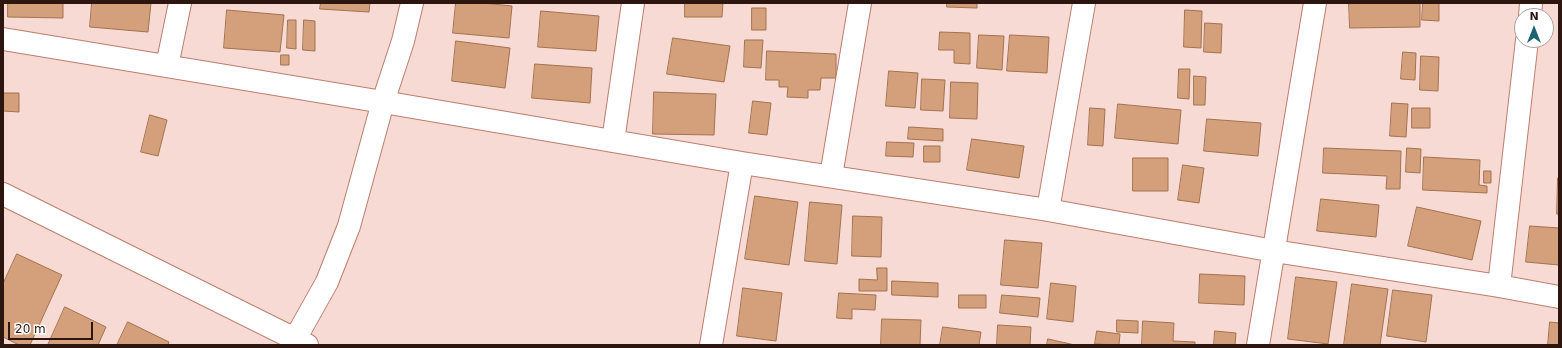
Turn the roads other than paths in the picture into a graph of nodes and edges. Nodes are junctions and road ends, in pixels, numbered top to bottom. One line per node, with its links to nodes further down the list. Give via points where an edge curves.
1 (180, 3): 9 (street)
2 (412, 3): 10 (street, via 403,41)
3 (634, 3): 11 (street)
4 (860, 3): 13 (street)
5 (1084, 3): 15 (street)
6 (1315, 3): 16 (street)
7 (3, 39): 9 (street)
8 (1526, 48): 17 (street)
9 (167, 66): 10 (street)
10 (383, 102): 11 (street); 19 (street, via 349,226)
11 (613, 141): 12 (street)
12 (742, 163): 13 (street); 20 (street)
13 (831, 176): 15 (street)
14 (3, 194): 19 (street)
15 (1048, 210): 16 (street)
16 (1274, 251): 17 (street); 21 (street)
17 (1499, 286): 18 (street)
18 (1559, 296)
19 (301, 342)
20 (711, 345)
21 (1258, 345)

